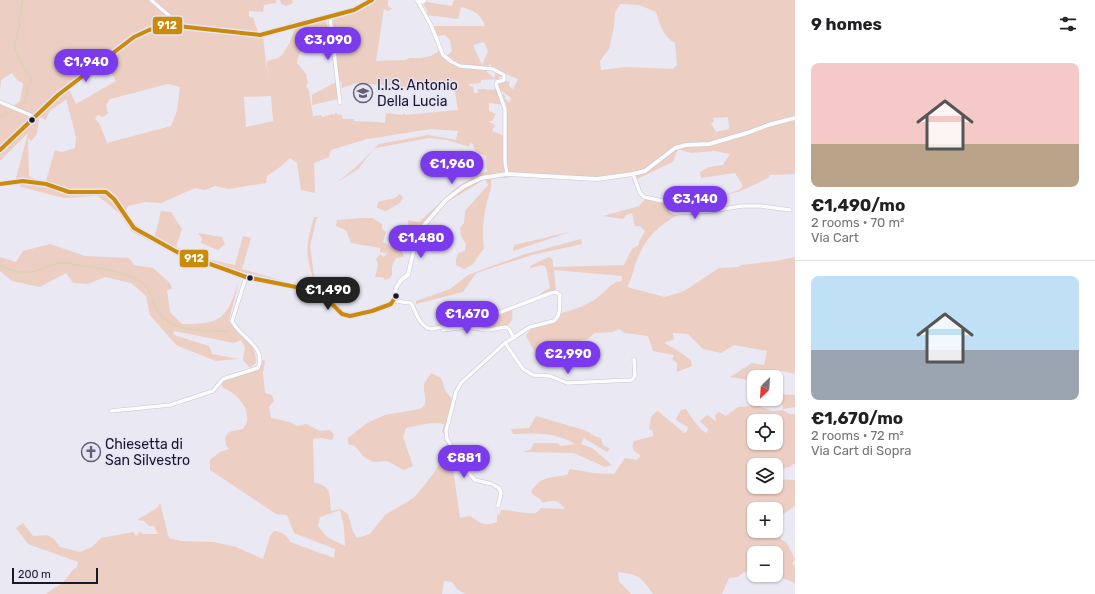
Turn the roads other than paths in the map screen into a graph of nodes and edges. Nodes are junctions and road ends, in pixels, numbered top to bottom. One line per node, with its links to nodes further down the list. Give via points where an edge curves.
1 (151, 0): 6 (street)
2 (372, 0): 5 (street, via 354,10)
3 (425, 0): 4 (street)
4 (417, 1): 12 (street, via 431,25 443,55 460,66 493,69 504,75 504,80 496,84 505,109)
5 (330, 17): 6 (street, via 260,35); 8 (street)
6 (181, 26): 9 (street, via 157,27 134,37 58,95)
7 (0, 102): 9 (street)
8 (340, 103)
9 (35, 117): 11 (street)
10 (795, 118): 13 (street, via 710,144 675,148 645,171)
11 (0, 150)
12 (507, 174): 13 (street, via 597,179); 17 (street, via 481,178 446,200 418,232 408,275 396,288)
13 (633, 174): 15 (street, via 644,197 672,203 671,211 676,213 742,206)
14 (0, 184): 16 (street, via 23,181 46,184 76,193 106,192 114,199 131,225 145,235 177,252)
15 (790, 210)
16 (246, 277): 17 (street, via 301,288 319,295 332,303 342,314 350,316 372,311); 22 (street, via 232,321 252,342 260,360 258,368 223,378 213,391 170,405)
17 (394, 301): 18 (street, via 411,303)
18 (427, 329): 19 (street, via 506,328); 19 (street, via 477,321 556,292 560,295 559,314 554,321 530,327)
19 (514, 338): 20 (street)
20 (505, 343): 21 (street, via 524,369 533,375 550,376 567,383 632,380 635,376); 23 (street, via 461,384 456,392 446,431 450,445 475,480 499,488 501,493)
21 (634, 359)
22 (111, 411)
23 (498, 506)

